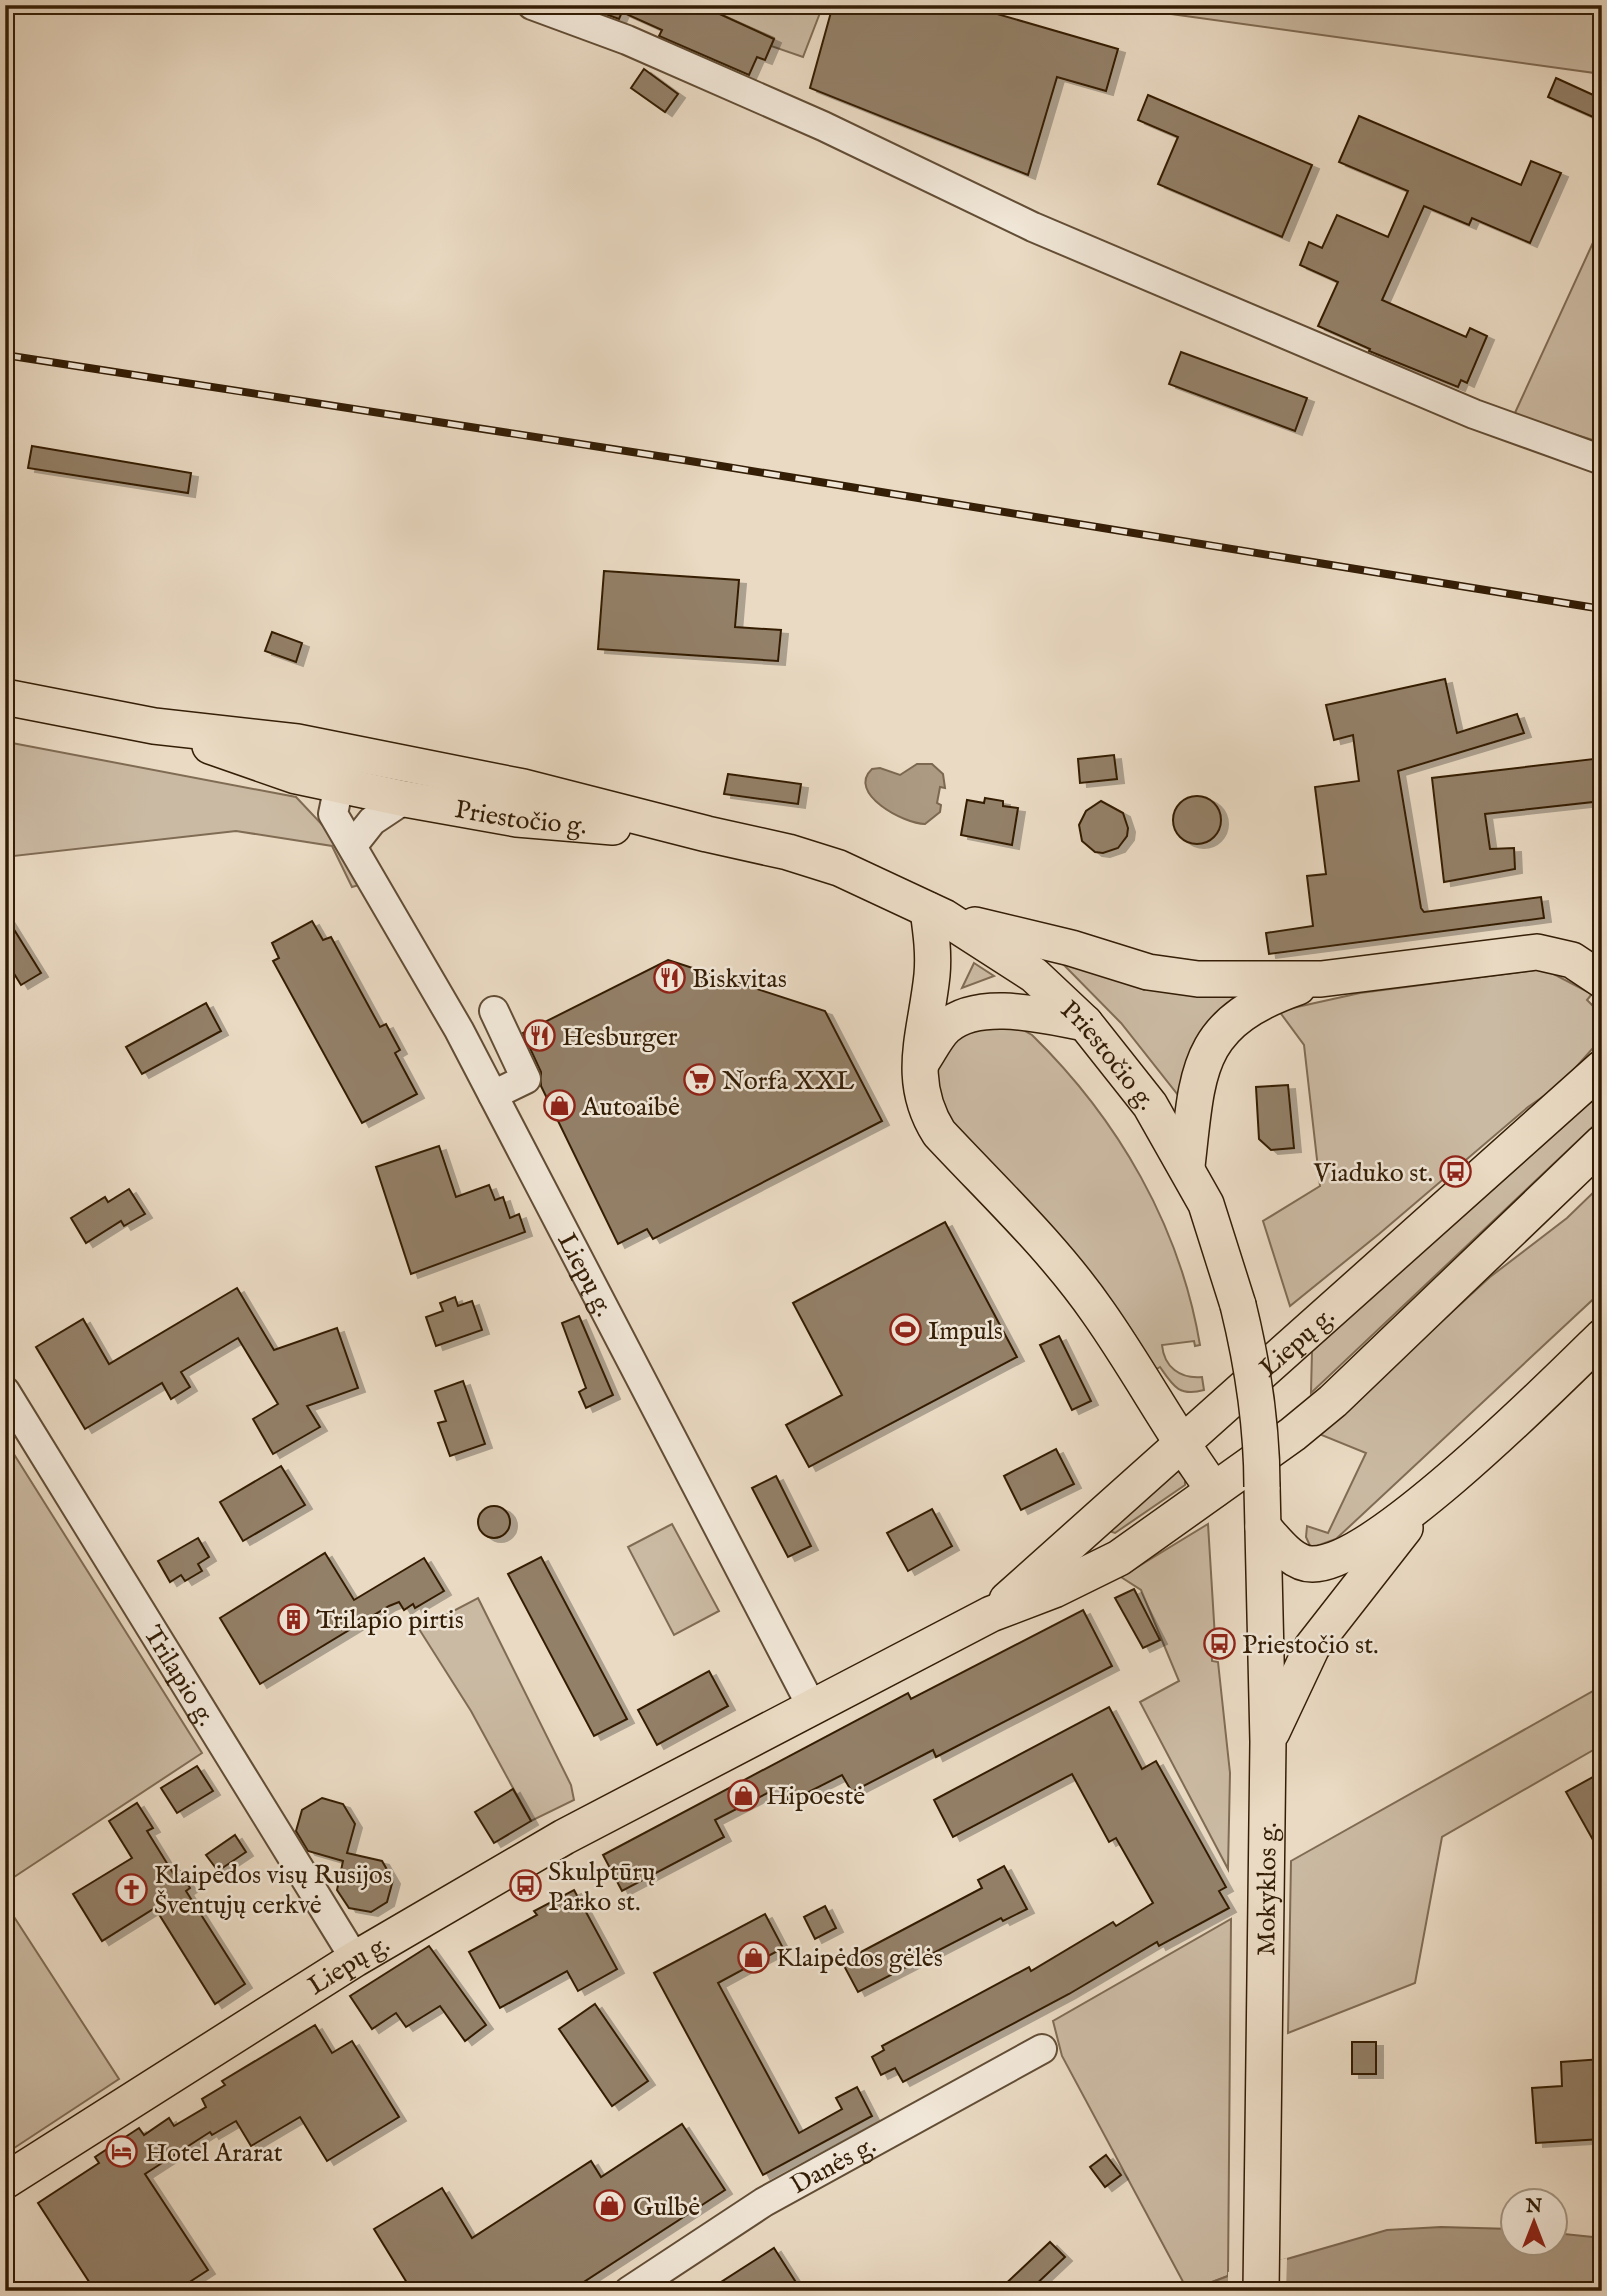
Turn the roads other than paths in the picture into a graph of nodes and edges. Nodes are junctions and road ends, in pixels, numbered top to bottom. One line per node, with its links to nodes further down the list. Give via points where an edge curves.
1 (532, 5): 2 (street, via 627,40 823,126 1045,232 1474,414)
2 (1602, 460)
3 (14, 706): 4 (main road, Priestočio g.)
4 (154, 726): 5 (main road, Priestočio g.); 6 (main road, Priestočio g., via 296,776)
5 (347, 751): 6 (main road); 8 (main road, Priestočio g., via 523,787)
6 (339, 785): 7 (main road, Priestočio g.); 9 (street, Liepų g., via 333,814)
7 (405, 799): 8 (main road, Priestočio g., via 517,819); 9 (street, via 372,821)
8 (707, 834): 10 (main road, Priestočio g., via 839,868)
9 (353, 845): 17 (street, Liepų g.)
10 (936, 914): 11 (main road, via 1148,972 1241,980); 14 (main road, Priestočio g., via 1034,975); 15 (main road)
11 (1321, 979): 12 (main road, via 1537,952 1572,960); 19 (main road, via 1253,1004 1217,1036 1204,1058 1197,1085)
12 (1602, 980)
13 (494, 1011): 17 (street, via 526,1079)
14 (1085, 1023): 15 (main road, via 1015,1011 985,1012 946,1028); 19 (main road, Priestočio g., via 1150,1105)
15 (919, 1066): 22 (main road, via 923,1103 939,1133 1098,1311)
16 (1602, 1068): 22 (main road, Liepų g.)
17 (493, 1095): 28 (street, Liepų g.)
18 (1602, 1143): 24 (main road, Liepų g., via 1333,1401)
19 (1187, 1166): 23 (main road, Priestočio g., bridge, via 1221,1246 1251,1357 1259,1408)
20 (1602, 1337): 25 (main road)
21 (5, 1391): 30 (street, Trilapio g.)
22 (1181, 1445): 24 (main road); 27 (main road, Liepų g.)
23 (1262, 1488): 26 (main road, Mokyklos g.)
24 (1214, 1490): 27 (main road, Liepų g., via 1119,1558)
25 (1429, 1498): 26 (main road, via 1336,1562 1309,1564 1289,1555); 29 (main road, via 1312,1647)
26 (1263, 1527): 29 (main road, Mokyklos g.)
27 (991, 1614): 28 (main road, Liepų g.)
28 (812, 1707): 30 (main road, Liepų g., via 602,1816)
29 (1268, 1742): 34 (main road, Mokyklos g.)
30 (355, 1959): 32 (main road, Liepų g.)
31 (1042, 2049): 33 (street, Danės g., via 764,2202)
32 (5, 2181)
33 (629, 2291)
34 (1261, 2291)

